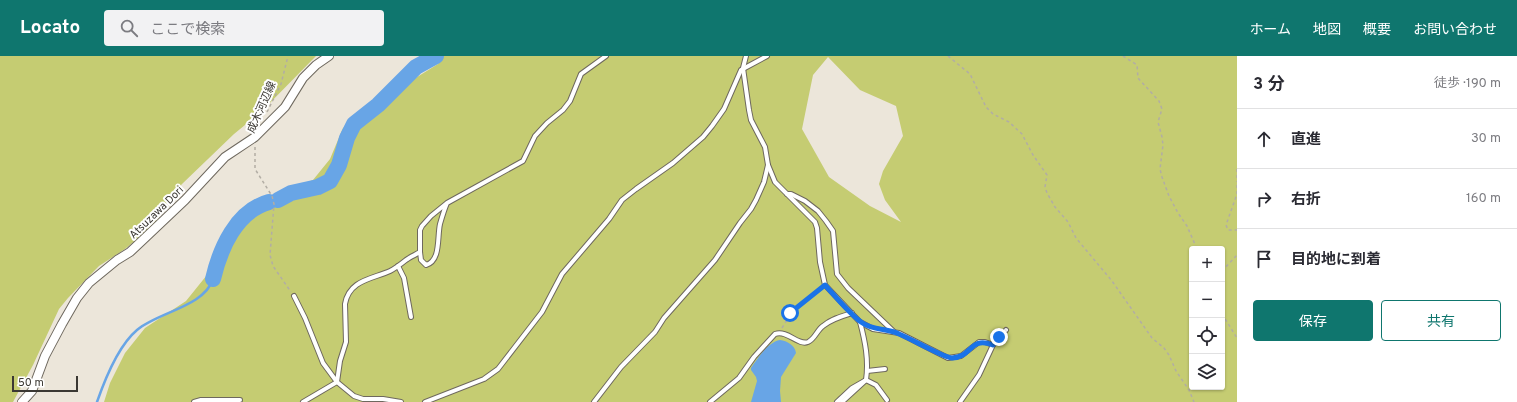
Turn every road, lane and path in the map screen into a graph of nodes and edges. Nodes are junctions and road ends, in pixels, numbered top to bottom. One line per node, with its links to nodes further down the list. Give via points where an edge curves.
1 (288, 56): 9 (path, 成木河辺線, via 281,84)
2 (329, 56): 10 (street, Atsuzawa Dori, via 316,64 303,78 285,106)
3 (606, 56): 16 (lane, via 581,74 570,101 535,136 523,161)
4 (746, 56): 8 (lane)
5 (767, 56): 8 (lane)
6 (948, 56): 54 (path, via 970,74 986,107 1022,134 1047,175 1045,187 1055,207 1152,338 1169,354)
7 (1123, 56): 18 (path, via 1137,65 1138,78 1159,101 1162,109 1158,122 1163,145 1160,168 1169,196)
8 (743, 68): 11 (lane, via 751,120 764,147); 48 (lane, via 738,74 724,109 712,126 686,153 622,200 562,274 542,312 498,370 484,379)
9 (265, 116)
10 (255, 137): 24 (path, 成木河辺線, via 255,169 272,196 274,204 270,255 273,266); 42 (street, Atsuzawa Dori, via 225,157 185,200 130,252 116,260 89,283 62,324 45,356 32,391)
11 (768, 165): 15 (lane, via 775,182); 49 (lane, via 764,182 752,209 718,256 664,318 655,332 621,367)
12 (1237, 169): 13 (path)
13 (1237, 182)
14 (1237, 185): 17 (path, via 1237,194 1226,225 1228,230)
15 (787, 194): 23 (lane, via 815,222); 30 (lane, via 805,201 826,221 833,232 836,271 839,278)
16 (447, 203): 19 (lane, via 422,226); 19 (lane, via 440,225 435,257 431,263 423,264)
17 (1237, 230)
18 (1196, 246)
19 (420, 252): 21 (lane)
20 (1237, 255): 22 (path)
21 (398, 266): 26 (lane, via 404,278); 37 (lane, via 362,281 348,294 345,304 346,342 340,361)
22 (1225, 268)
23 (825, 285): 25 (lane); 31 (path, via 790,313)
24 (294, 296): 37 (lane, via 324,363)
25 (852, 313): 28 (lane); 31 (lane, via 828,322 806,343)
26 (411, 317)
27 (1224, 318): 32 (path)
28 (860, 322): 30 (lane, via 873,329); 35 (lane)
29 (1006, 330): 33 (lane)
30 (893, 332): 33 (lane, via 948,358 961,356 979,342)
31 (778, 333): 50 (lane, via 771,337 739,378)
32 (1237, 338)
33 (993, 345): 53 (lane, via 979,375)
34 (885, 370): 35 (lane)
35 (867, 371): 36 (lane)
36 (866, 380): 41 (lane, via 876,385); 51 (lane, via 852,388); 52 (lane)
37 (338, 382): 40 (lane, via 354,396 363,399); 45 (lane)
38 (222, 399): 39 (lane); 43 (lane); 44 (lane)
39 (240, 400)
40 (391, 400): 46 (lane); 47 (lane)
41 (888, 400)
42 (22, 402)
43 (194, 402)
44 (227, 402)
45 (303, 402)
46 (383, 402)
47 (401, 402)
48 (425, 402)
49 (594, 402)
50 (710, 402)
51 (837, 402)
52 (842, 402)
53 (960, 402)
54 (1194, 402)

